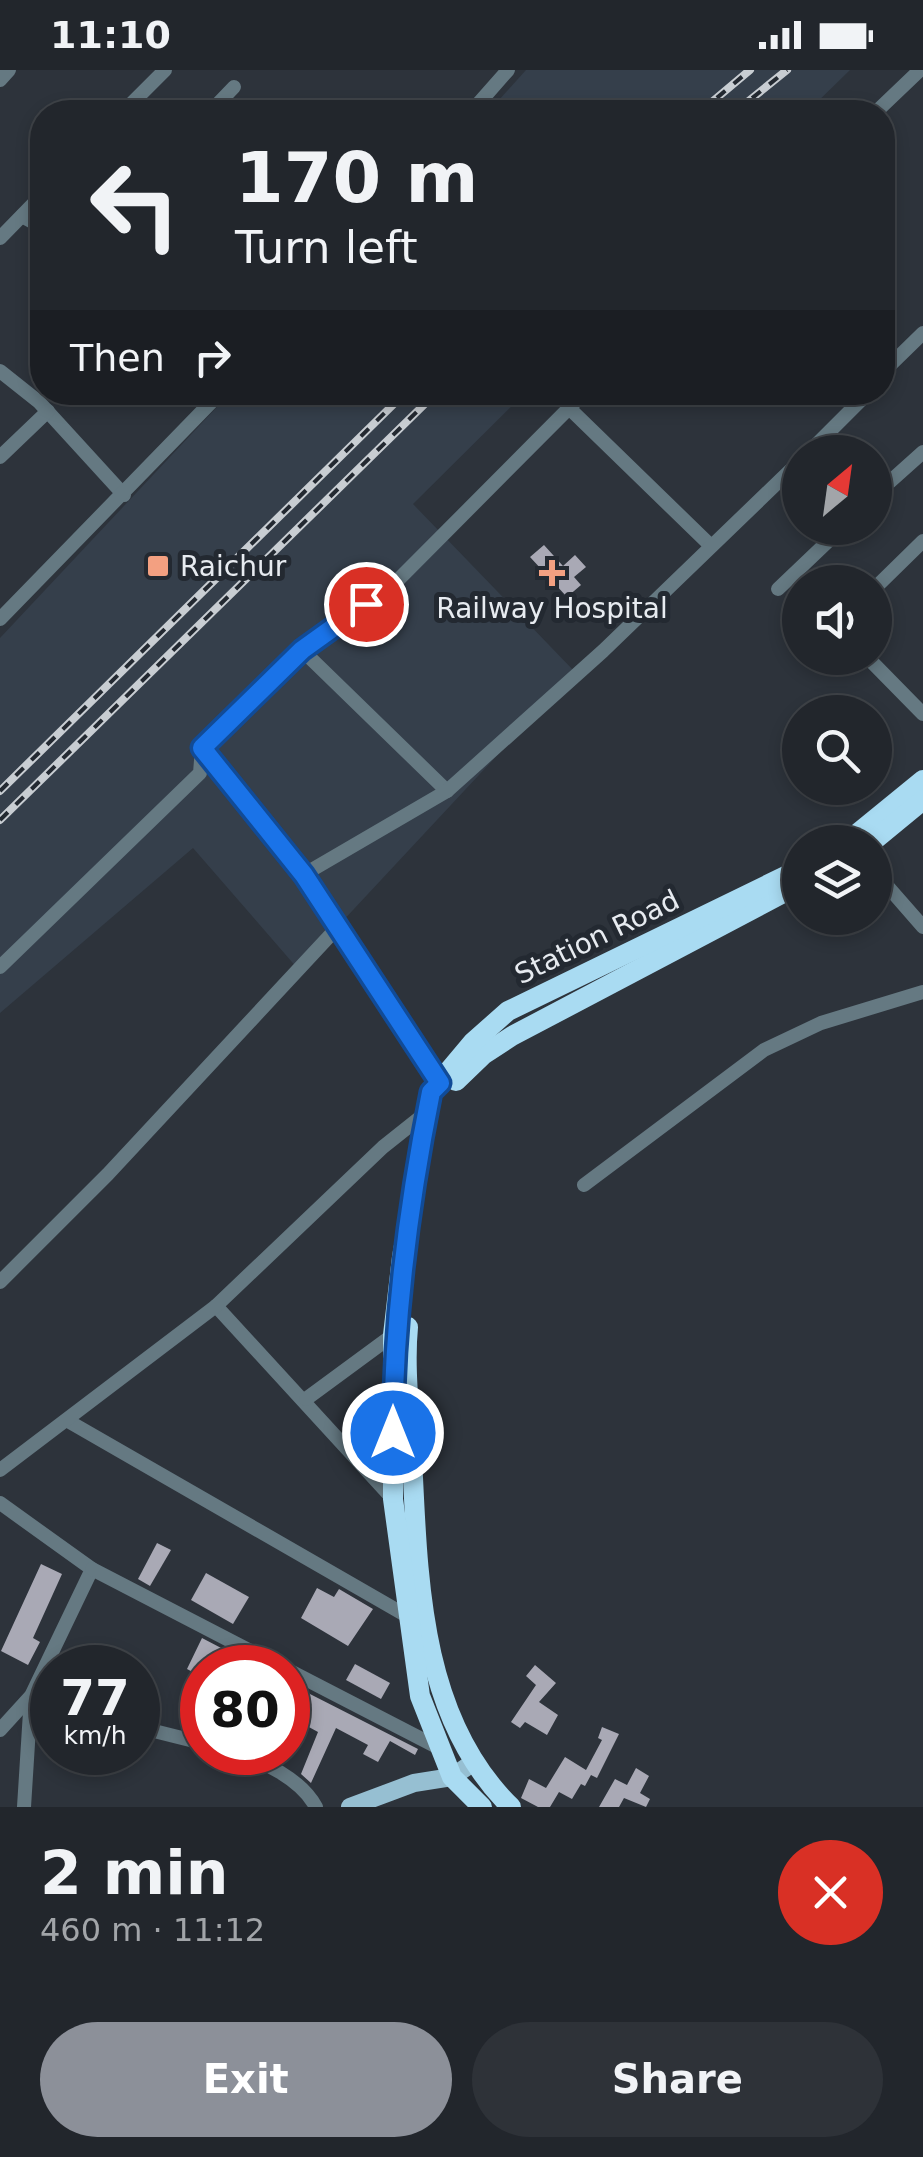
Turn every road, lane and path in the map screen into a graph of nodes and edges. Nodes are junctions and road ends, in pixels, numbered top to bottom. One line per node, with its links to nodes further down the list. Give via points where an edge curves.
1 (8, 70): 5 (street)
2 (165, 70): 7 (street)
3 (508, 70): 9 (street)
4 (920, 70): 10 (street)
5 (0, 80)
6 (234, 88): 8 (street)
7 (136, 100)
8 (222, 100)
9 (482, 100)
10 (889, 100)
11 (30, 208): 12 (street)
12 (22, 216): 13 (street); 14 (street)
13 (30, 220)
14 (1, 236)
15 (923, 333): 16 (street)
16 (895, 360)
17 (0, 371): 18 (street)
18 (30, 396)
19 (41, 405): 24 (street)
20 (209, 405): 30 (street)
21 (572, 405): 23 (street)
22 (856, 405): 25 (street)
23 (569, 408): 32 (street); 37 (street, via 398,580)
24 (48, 411): 27 (street); 30 (street)
25 (826, 435)
26 (923, 452): 29 (street)
27 (0, 458)
28 (782, 479): 32 (street)
29 (892, 480)
30 (124, 495): 36 (street)
31 (923, 540): 34 (street)
32 (710, 545): 42 (street)
33 (824, 545): 35 (street)
34 (892, 571)
35 (778, 589)
36 (0, 619)
37 (302, 650): 40 (street); 42 (street)
38 (885, 675): 39 (street)
39 (923, 714)
40 (202, 748): 46 (street); 52 (street, via 200,774)
41 (923, 780): 44 (highway)
42 (447, 791): 46 (street)
43 (923, 800): 45 (highway)
44 (868, 825)
45 (892, 826)
46 (304, 875): 51 (street)
47 (782, 878): 54 (highway, Station Road, via 508,1011 473,1042)
48 (892, 891): 50 (street)
49 (782, 894): 54 (highway, Station Road, via 512,1036)
50 (923, 927)
51 (336, 929): 54 (street); 57 (street)
52 (0, 967)
53 (923, 992): 56 (street, via 764,1050)
54 (445, 1085): 55 (highway, via 431,1092); 73 (highway, via 406,1339 424,1618 442,1697)
55 (427, 1112): 58 (street); 59 (highway)
56 (584, 1185)
57 (0, 1282)
58 (216, 1306): 60 (street); 61 (street)
59 (393, 1335): 60 (street); 63 (highway)
60 (306, 1399): 63 (street)
61 (68, 1421): 62 (street); 66 (street)
62 (0, 1470)
63 (393, 1499): 66 (highway)
64 (0, 1503): 65 (street)
65 (92, 1569): 67 (street); 68 (street)
66 (407, 1616): 72 (highway, via 420,1696)
67 (56, 1645)
68 (239, 1645)
69 (310, 1682): 72 (street)
70 (30, 1699): 71 (street); 76 (street)
71 (0, 1730)
72 (441, 1749): 75 (highway)
73 (471, 1764): 75 (main road); 80 (highway)
74 (281, 1775): 77 (street)
75 (452, 1776): 78 (main road, via 414,1782); 79 (highway)
76 (24, 1807)
77 (316, 1807)
78 (350, 1807)
79 (482, 1807)
80 (511, 1807)

